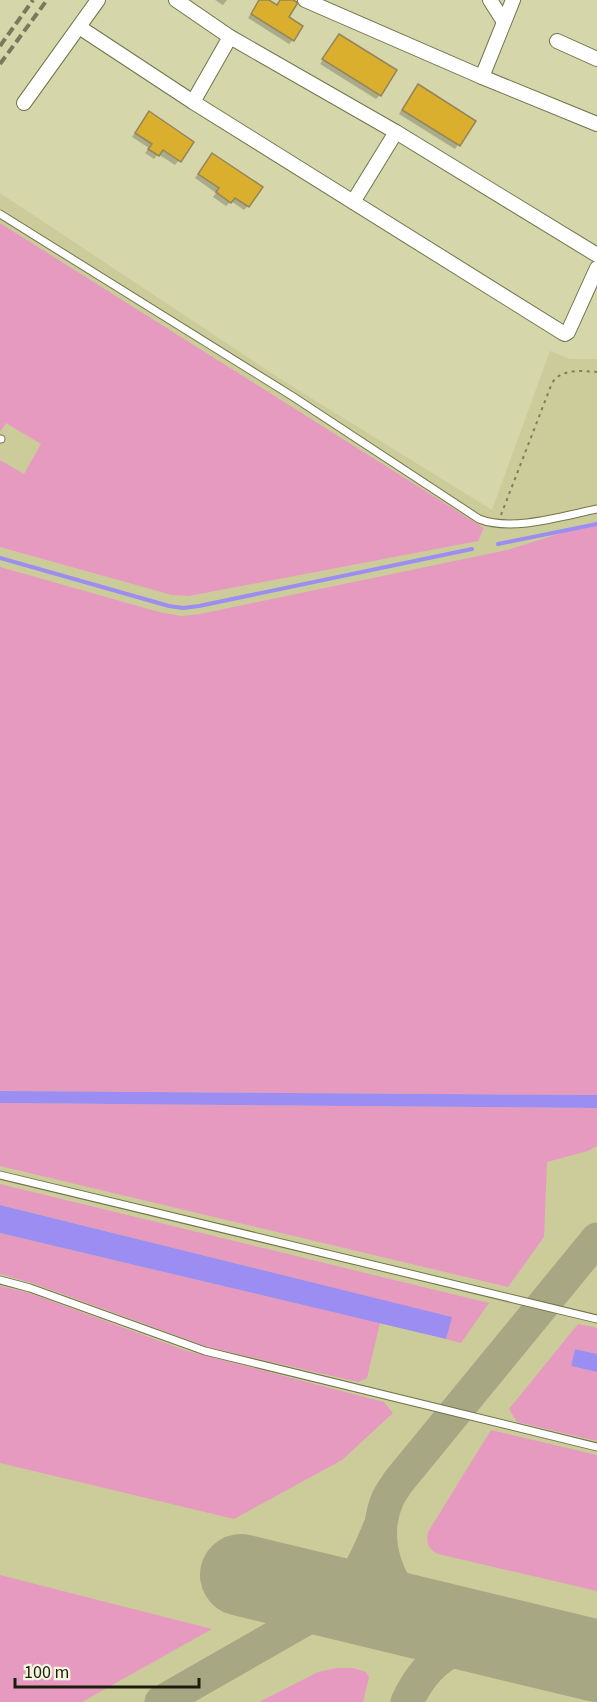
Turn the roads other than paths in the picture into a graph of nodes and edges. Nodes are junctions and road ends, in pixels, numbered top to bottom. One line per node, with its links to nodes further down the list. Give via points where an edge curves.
1 (98, 0): 7 (street)
2 (176, 0): 8 (street)
3 (305, 0): 11 (street)
4 (490, 0): 6 (street)
5 (513, 0): 6 (street)
6 (504, 22): 11 (street)
7 (79, 27): 12 (street); 13 (street)
8 (230, 37): 12 (street); 15 (street)
9 (557, 41): 10 (street)
10 (597, 59)
11 (482, 77): 14 (street)
12 (193, 102): 16 (street)
13 (24, 103)
14 (597, 124)
15 (396, 132): 16 (street); 18 (street)
16 (352, 202): 19 (street, via 564,333 568,332)
17 (0, 214): 20 (lane, via 486,522 522,522)
18 (597, 255)
19 (597, 268)
20 (597, 509)
21 (0, 1175): 23 (lane)
22 (0, 1280): 24 (lane, via 205,1351)
23 (597, 1319)
24 (597, 1447)

